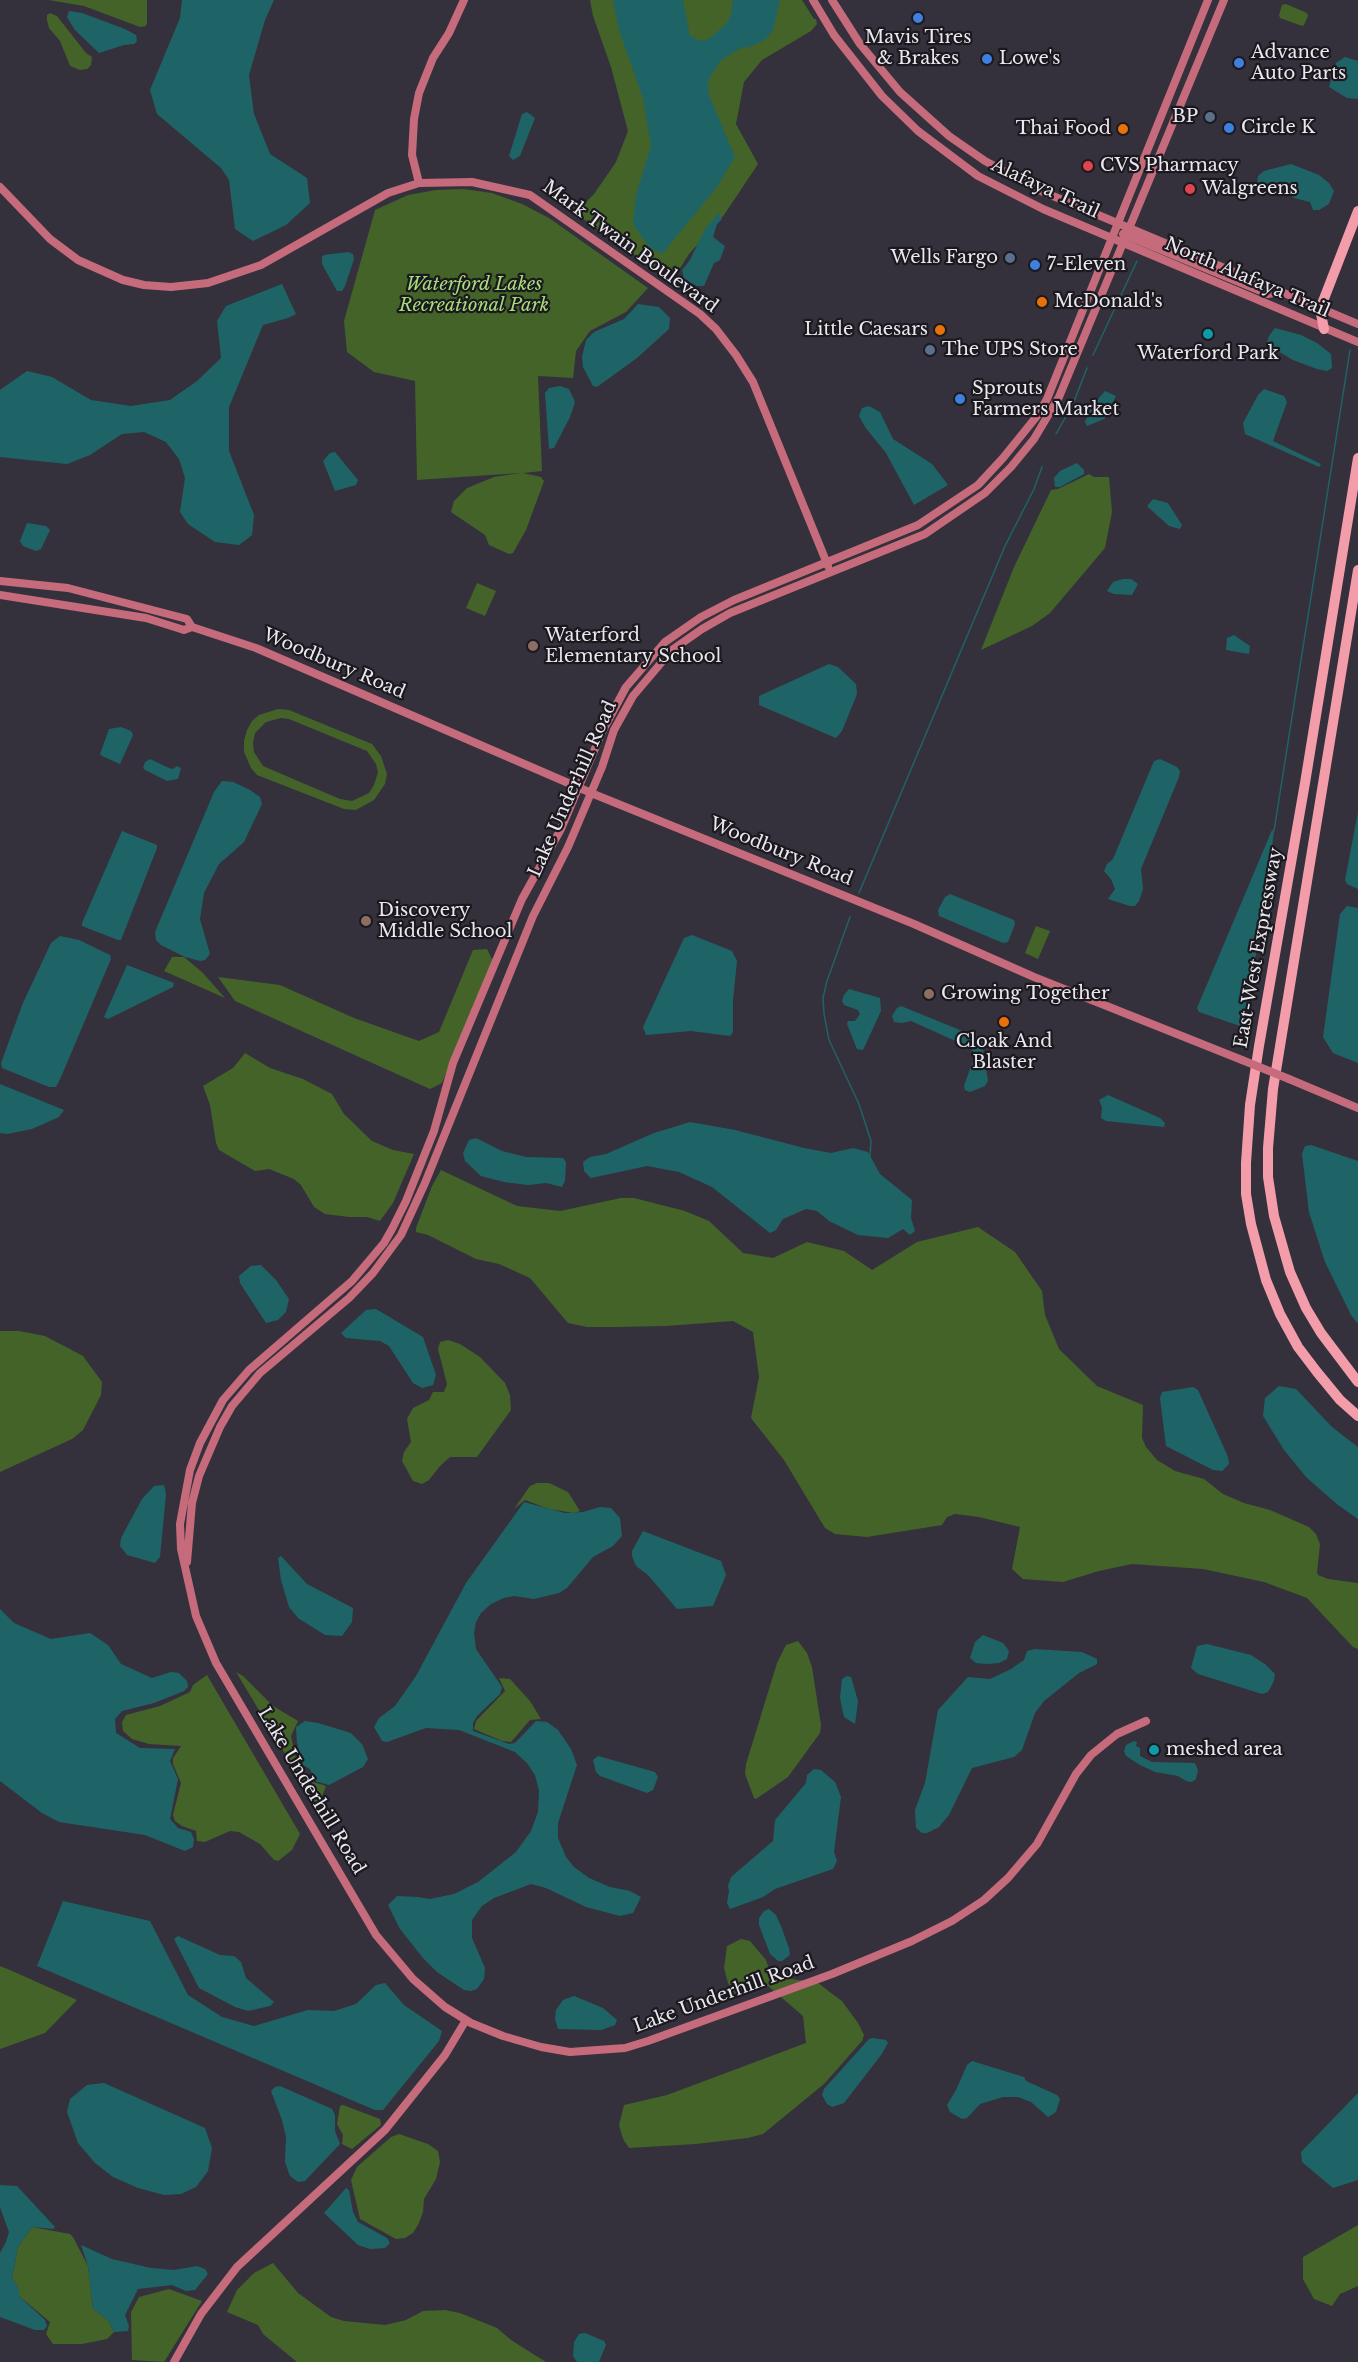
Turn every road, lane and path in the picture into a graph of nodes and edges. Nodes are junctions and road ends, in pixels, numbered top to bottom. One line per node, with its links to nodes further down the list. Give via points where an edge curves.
1 (464, 0): 10 (street, via 419,93 412,155)
2 (813, 0): 8 (street, Alafaya Trail, via 869,81)
3 (832, 0): 9 (street, Alafaya Trail, via 860,44 900,92)
4 (1208, 0): 6 (street, Lake Underhill Road)
5 (1224, 0): 7 (street, Lake Underhill Road)
6 (1187, 50): 7 (street); 13 (street, Lake Underhill Road)
7 (1202, 55): 14 (street, Lake Underhill Road)
8 (942, 149): 9 (street); 13 (street, Alafaya Trail, via 1000,189)
9 (966, 149): 13 (street, Alafaya Trail)
10 (419, 183): 11 (street, Mark Twain Boulevard, via 388,193 261,265 208,283 171,287 123,280 78,260 50,239); 20 (street, Mark Twain Boulevard, via 472,182 530,195 700,314 716,329 753,382)
11 (0, 187)
12 (1358, 212): 15 (highway)
13 (1115, 231): 14 (street, Alafaya Trail); 14 (street, Alafaya Trail); 20 (street, Lake Underhill Road, via 1047,399 1004,458 978,485 918,525)
14 (1126, 235): 15 (street, North Alafaya Trail, via 1268,294 1279,292); 17 (street, North Alafaya Trail); 22 (street, Lake Underhill Road, via 1053,410 1011,467 985,493 925,534)
15 (1320, 309): 16 (street, North Alafaya Trail); 17 (highway)
16 (1358, 324)
17 (1324, 329): 18 (street, North Alafaya Trail)
18 (1358, 342)
19 (1358, 458): 30 (highway, East-West Expressway, via 1258,1046 1246,1163 1251,1224 1280,1314 1317,1372)
20 (826, 563): 22 (street, Mark Twain Boulevard); 26 (street, Lake Underhill Road, via 701,616 665,642 626,687)
21 (1358, 570): 29 (highway, East-West Expressway, via 1273,1089 1268,1148 1274,1216 1293,1281 1321,1333)
22 (830, 573): 27 (street, Lake Underhill Road, via 730,614 672,650 628,705 614,730)
23 (0, 581): 25 (street, Woodbury Road, via 68,588 187,619)
24 (0, 595): 25 (street, Woodbury Road, via 146,618 183,630)
25 (192, 627): 26 (street, Woodbury Road, via 295,664)
26 (578, 787): 27 (street, Woodbury Road); 31 (street, Lake Underhill Road, via 561,829 522,899 453,1063 434,1131 410,1192 384,1243 352,1281 245,1374 223,1400 207,1428 190,1470 180,1524)
27 (591, 793): 28 (street, Woodbury Road, bridge); 31 (street, Lake Underhill Road, via 533,916 401,1235 349,1298 252,1380 220,1427 192,1503)
28 (1358, 1108)
29 (1358, 1382)
30 (1358, 1416)
31 (186, 1571): 33 (street, Lake Underhill Road, via 196,1616 216,1663 376,1935 412,1979)
32 (1146, 1721): 33 (street, Lake Underhill Road, via 1110,1739 1085,1761 1041,1838 1008,1878 952,1921 912,1941 681,2031 624,2048 570,2052 541,2047)
33 (466, 2020): 34 (street, via 445,2055 385,2130 237,2266 201,2314)
34 (174, 2362)

